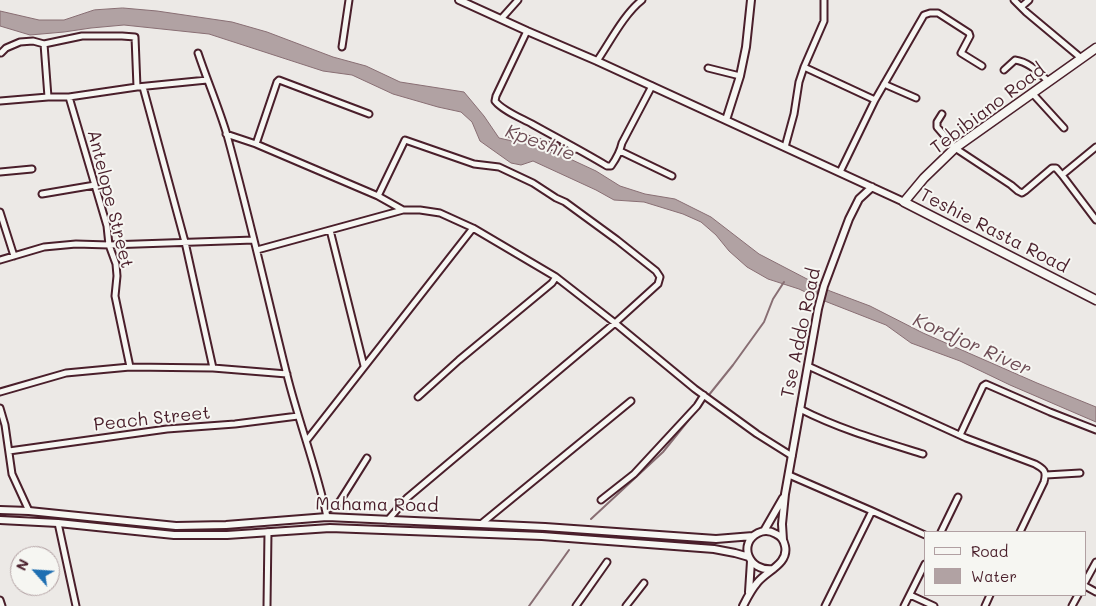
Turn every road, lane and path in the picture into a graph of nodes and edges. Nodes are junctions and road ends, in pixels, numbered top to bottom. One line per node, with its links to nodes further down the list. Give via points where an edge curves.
1 (349, 0): 13 (street)
2 (460, 0): 10 (street)
3 (518, 0): 10 (street)
4 (642, 0): 18 (street)
5 (751, 0): 23 (street)
6 (824, 0): 20 (street, via 824,21)
7 (1014, 0): 9 (street)
8 (1029, 0): 9 (street)
9 (1021, 7): 17 (street)
10 (501, 18): 11 (street)
11 (526, 31): 18 (street); 45 (street, via 495,102)
12 (44, 44): 15 (street, via 20,42); 28 (street, via 82,36 135,37); 30 (street)
13 (342, 47)
14 (1096, 48): 17 (main road, Tebibiano Road)
15 (1, 53)
16 (198, 53): 24 (street)
17 (1081, 58): 25 (main road, Tebibiano Road)
18 (597, 61): 27 (street)
19 (982, 66): 26 (street, via 960,53 969,33 938,13 930,13 924,15)
20 (804, 67): 33 (street); 43 (street)
21 (708, 68): 23 (street)
22 (1004, 70): 25 (street, via 1015,60 1023,61)
23 (740, 76): 37 (street)
24 (207, 80): 28 (street); 39 (street)
25 (1049, 82): 29 (main road, Tebibiano Road)
26 (884, 84): 32 (street); 33 (street)
27 (652, 86): 37 (street); 46 (street)
28 (140, 87): 31 (street); 63 (street)
29 (1033, 94): 38 (street); 44 (main road, Tebibiano Road)
30 (48, 97): 31 (street); 34 (street)
31 (69, 97): 52 (street, Antelope Street)
32 (916, 98)
33 (875, 100): 49 (street)
34 (0, 101)
35 (369, 114): 41 (street, via 279,80)
36 (942, 114): 44 (street, via 937,127)
37 (726, 120): 43 (street)
38 (1064, 128)
39 (226, 134): 41 (street); 62 (street)
40 (511, 134): 45 (street, via 563,150)
41 (256, 144): 55 (street)
42 (1096, 146): 51 (street)
43 (785, 147): 49 (street)
44 (955, 148): 51 (street, via 1022,193 1052,168); 56 (main road, Tebibiano Road)
45 (578, 149): 46 (street, via 607,166 611,166)
46 (620, 151): 50 (street)
47 (32, 169): 48 (street)
48 (0, 172)
49 (840, 172): 53 (street)
50 (672, 176)
51 (1062, 176): 59 (street)
52 (95, 185): 54 (street); 64 (street, Antelope Street)
53 (872, 187): 56 (street); 72 (street, Tse Addo Road, via 855,206 832,263 818,309)
54 (42, 194)
55 (378, 196): 57 (street); 70 (street, via 405,140 474,164 499,167 533,183 602,229 660,277 658,284)
56 (904, 202): 69 (main road, Teshie Rasta Road)
57 (403, 210): 60 (street, via 440,213); 61 (street)
58 (0, 212): 66 (street)
59 (1096, 220)
60 (473, 228): 68 (street); 71 (street)
61 (330, 230): 65 (street); 71 (street)
62 (254, 240): 63 (street); 65 (street)
63 (185, 242): 64 (street); 74 (street)
64 (109, 245): 66 (street, via 57,245); 73 (street, Antelope Street, via 116,264 115,296)
65 (257, 250): 75 (street)
66 (14, 256): 67 (street)
67 (0, 260)
68 (556, 277): 70 (street); 78 (street)
69 (1096, 300)
70 (616, 323): 77 (street); 101 (street, via 407,498)
71 (364, 366): 85 (street)
72 (808, 366): 81 (street, Tse Addo Road); 84 (street)
73 (130, 367): 74 (street); 76 (street, via 66,373)
74 (213, 368): 75 (street)
75 (287, 374): 82 (street)
76 (0, 392)
77 (704, 395): 88 (street); 95 (street, via 634,474)
78 (418, 398)
79 (631, 401): 103 (street)
80 (0, 408): 86 (street)
81 (800, 409): 87 (street, via 840,427); 88 (street, Tse Addo Road)
82 (298, 416): 85 (street); 86 (street, Peach Street, via 167,429)
83 (1096, 430): 84 (street, via 986,384 982,386)
84 (960, 435): 92 (street, via 1035,464)
85 (307, 440): 99 (street)
86 (9, 451): 97 (street, via 12,474)
87 (923, 454)
88 (792, 456): 91 (street, Tse Addo Road)
89 (367, 458): 99 (street, via 340,501)
90 (1080, 473): 92 (street)
91 (788, 475): 93 (street, Tse Addo Road); 98 (street)
92 (1046, 475): 106 (street)
93 (785, 494): 104 (street, Tse Addo Road); 110 (street, Tse Addo Road)
94 (958, 497): 105 (street)
95 (600, 500)
96 (0, 510): 97 (street, Mahama Road)
97 (29, 511): 99 (street, Mahama Road, via 176,526 226,525)
98 (872, 511): 108 (street); 127 (street)
99 (327, 514): 101 (street, Mahama Road)
100 (0, 520): 102 (street, Mahama Road)
101 (388, 520): 103 (street, Mahama Road)
102 (58, 523): 107 (street, Mahama Road, via 174,535); 122 (street)
103 (481, 524): 109 (street, Mahama Road, via 716,539)
104 (764, 531): 109 (street); 110 (street, via 778,534)
105 (941, 531)
106 (1020, 531)
107 (268, 532): 111 (street, Mahama Road, via 330,528 542,536 714,550); 123 (street)
108 (924, 535)
109 (753, 536): 111 (street, via 747,550)
110 (783, 540): 115 (street, via 786,553)
111 (750, 559): 115 (street, via 760,569); 118 (street)
112 (607, 562): 124 (street)
113 (1096, 562): 116 (street)
114 (924, 566): 119 (street)
115 (773, 569): 118 (street)
116 (1086, 580)
117 (644, 583): 125 (street)
118 (748, 594): 126 (street)
119 (910, 595): 128 (street); 129 (street)
120 (0, 600): 121 (street)
121 (2, 606)
122 (76, 606)
123 (267, 606)
124 (576, 606)
125 (626, 606)
126 (743, 606)
127 (825, 606)
128 (904, 606)
129 (934, 606)

